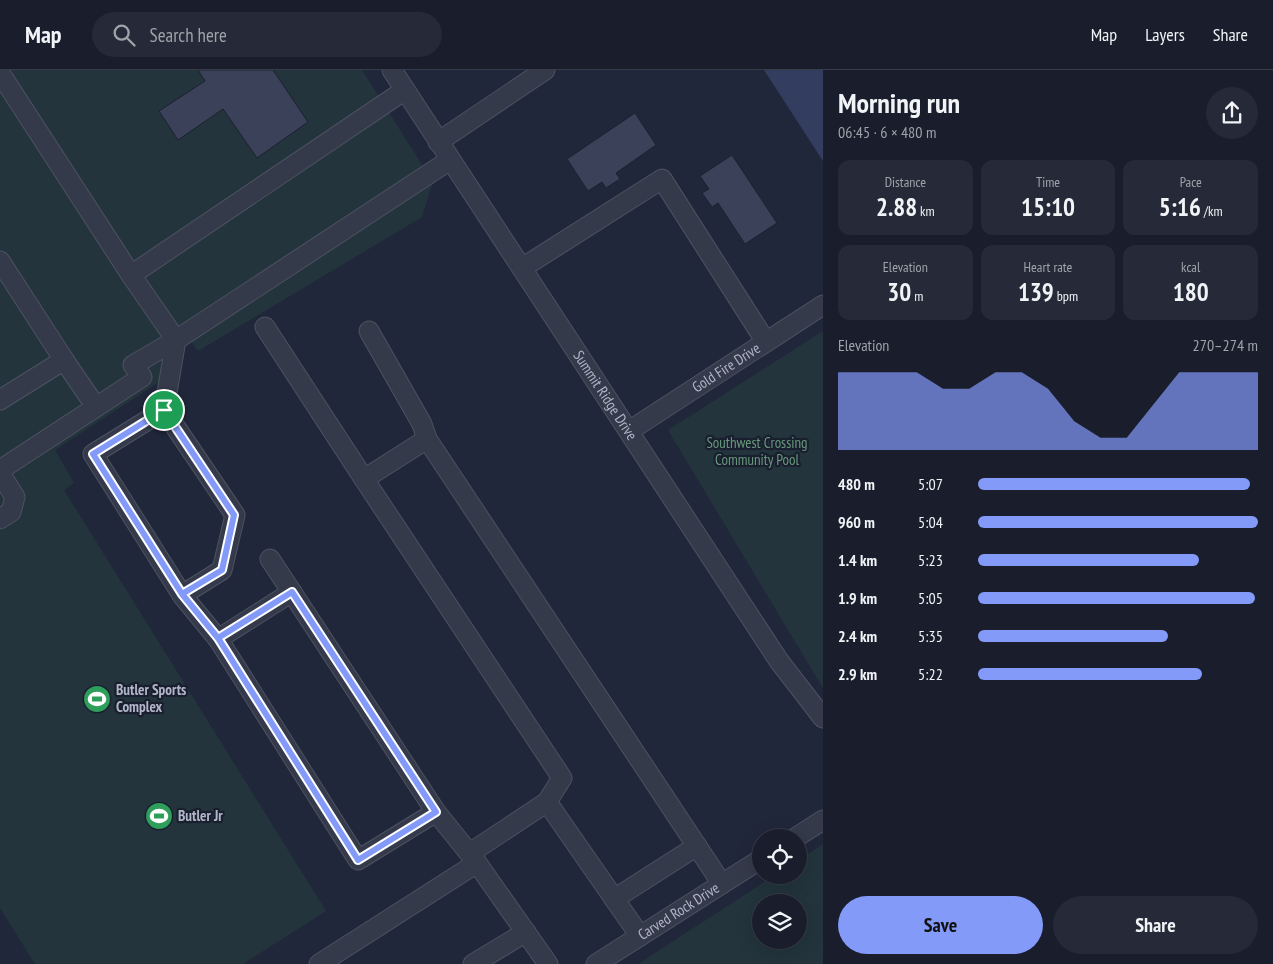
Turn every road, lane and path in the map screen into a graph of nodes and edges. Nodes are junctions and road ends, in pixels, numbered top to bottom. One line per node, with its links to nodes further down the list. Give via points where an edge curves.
1 (392, 70): 4 (street, Summit Ridge Drive)
2 (545, 70): 5 (street)
3 (1, 78): 9 (street)
4 (405, 90): 5 (street, Summit Ridge Drive); 9 (street)
5 (438, 142): 6 (street, Summit Ridge Drive)
6 (450, 160): 8 (street, Summit Ridge Drive); 13 (street)
7 (0, 261): 15 (street)
8 (522, 268): 14 (street, via 662,179); 19 (street, Summit Ridge Drive)
9 (131, 275): 13 (street)
10 (823, 305): 14 (street, Gold Fire Drive)
11 (265, 327): 22 (street)
12 (369, 331): 20 (street, via 422,424)
13 (176, 340): 17 (street, via 133,365 142,377); 18 (street)
14 (766, 342): 19 (street, Gold Fire Drive)
15 (64, 360): 16 (street); 17 (street)
16 (0, 400)
17 (96, 408): 21 (street)
18 (164, 410): 26 (street, via 234,515 222,570); 26 (street, via 93,454)
19 (629, 431): 28 (street, Summit Ridge Drive, via 779,661)
20 (427, 439): 22 (street); 33 (street)
21 (0, 472): 23 (street, via 15,497 11,512)
22 (364, 479): 29 (street, via 562,778)
23 (0, 519)
24 (270, 558): 25 (street)
25 (292, 592): 27 (street); 30 (street)
26 (182, 594): 27 (street)
27 (218, 638): 30 (street, via 358,860)
28 (823, 718)
29 (547, 802): 34 (street); 37 (street)
30 (436, 812): 34 (street)
31 (823, 820): 32 (street)
32 (807, 830)
33 (698, 846): 36 (street); 37 (street)
34 (474, 858): 38 (street); 40 (street)
35 (752, 865): 36 (street, Carved Rock Drive)
36 (722, 884): 39 (street, Carved Rock Drive)
37 (614, 899): 39 (street)
38 (526, 932): 41 (street); 42 (street)
39 (640, 936): 43 (street, Carved Rock Drive)
40 (320, 964)
41 (473, 964)
42 (548, 964)
43 (596, 964)

